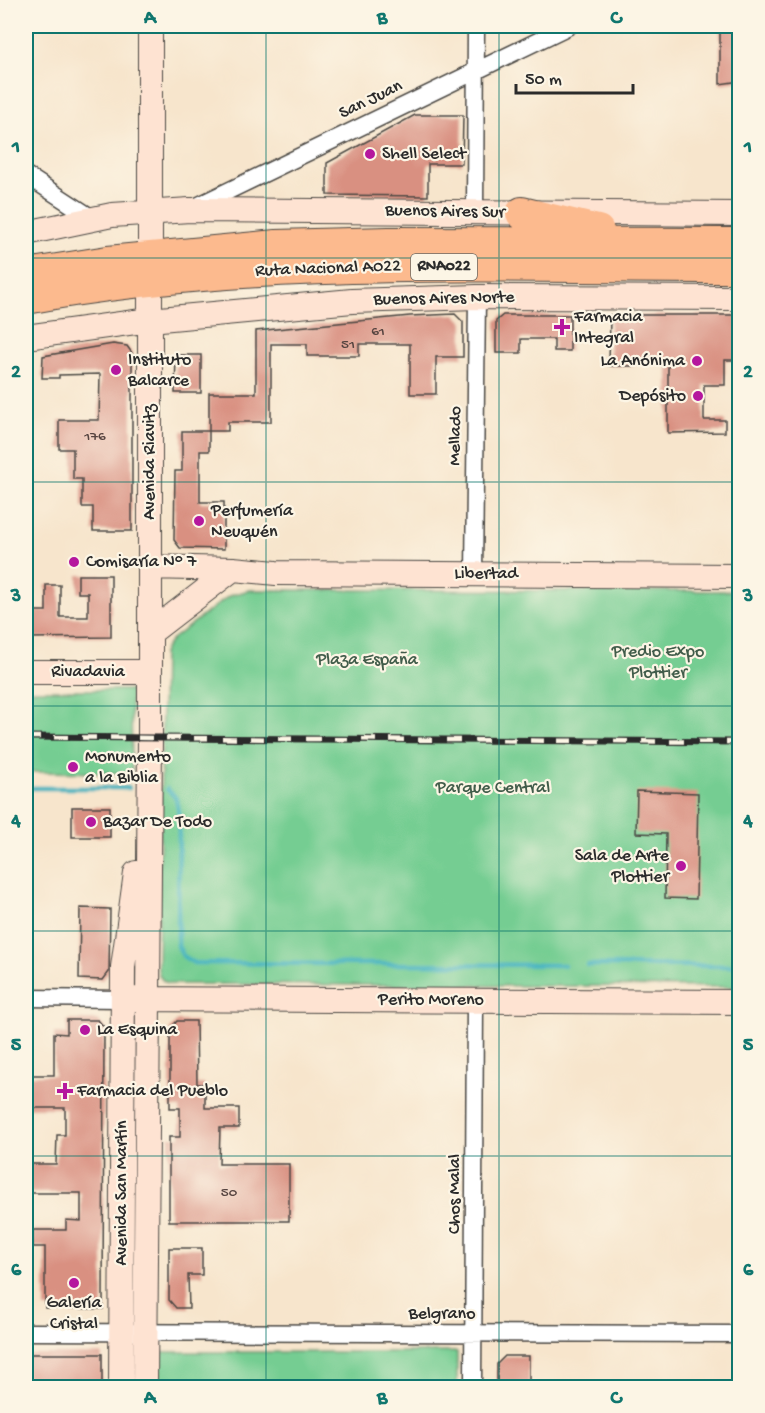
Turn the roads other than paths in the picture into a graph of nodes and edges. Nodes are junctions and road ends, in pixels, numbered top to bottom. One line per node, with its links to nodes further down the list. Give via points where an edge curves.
1 (150, 26): 8 (main road, Avenida Riavitz)
2 (476, 26): 4 (street)
3 (569, 26): 4 (street, San Juan)
4 (476, 71): 7 (street, San Juan); 9 (street)
5 (26, 175): 6 (street)
6 (58, 197): 12 (street); 13 (street, via 63,213)
7 (190, 210): 8 (main road, Buenos Aires Sur); 9 (main road, Buenos Aires Sur)
8 (150, 211): 12 (main road, Buenos Aires Sur); 18 (main road, Avenida Riavitz)
9 (475, 212): 10 (main road, Buenos Aires Sur)
10 (522, 213): 11 (main road, Buenos Aires Sur); 15 (highway)
11 (740, 214)
12 (92, 218): 13 (main road, Buenos Aires Sur)
13 (58, 225): 14 (main road, Buenos Aires Sur)
14 (26, 232)
15 (645, 243): 16 (highway, Ruta Nacional A022 / RNA022); 18 (highway, Ruta Nacional A022 / RNA022, via 322,244 240,249)
16 (740, 244)
17 (740, 267): 18 (highway, Ruta Nacional A022 / RNA022)
18 (150, 268): 19 (highway, Ruta Nacional A022 / RNA022); 21 (highway, Ruta Nacional A022 / RNA022); 23 (main road, Avenida Riavitz)
19 (26, 275)
20 (477, 297): 22 (main road, Buenos Aires Norte); 23 (main road, Buenos Aires Norte, via 352,301); 27 (street, Mellado)
21 (26, 298)
22 (740, 298)
23 (150, 320): 24 (main road, Buenos Aires Norte); 25 (main road, Avenida Riavitz)
24 (26, 337)
25 (158, 568): 26 (main road, Libertad); 29 (main road, via 188,584); 30 (main road, Avenida Riavitz)
26 (233, 569): 27 (main road, Libertad, via 276,573); 29 (main road)
27 (474, 574): 28 (main road, Libertad)
28 (740, 576)
29 (190, 604): 30 (main road)
30 (150, 633): 32 (main road, Avenida Riavitz)
31 (26, 672): 32 (main road, Rivadavia)
32 (150, 672): 33 (main road, Avenida Riavitz)
33 (149, 791): 35 (main road, Avenida Riavitz, via 126,937); 36 (main road, Avenida Riavitz)
34 (26, 998): 35 (street)
35 (123, 999): 36 (main road, Perito Moreno); 40 (main road, Avenida San Martín)
36 (147, 999): 37 (main road, Perito Moreno); 41 (main road, Avenida San Martín)
37 (475, 1000): 38 (main road, Perito Moreno); 42 (street, Chos Malal)
38 (740, 1002)
39 (26, 1332): 40 (street, Belgrano)
40 (121, 1333): 41 (street, Belgrano); 44 (main road, Avenida San Martín)
41 (145, 1333): 42 (street, Belgrano); 45 (main road, Avenida San Martín)
42 (473, 1333): 43 (street, Belgrano); 46 (street, Chos Malal)
43 (740, 1334)
44 (120, 1388)
45 (145, 1388)
46 (473, 1388)

